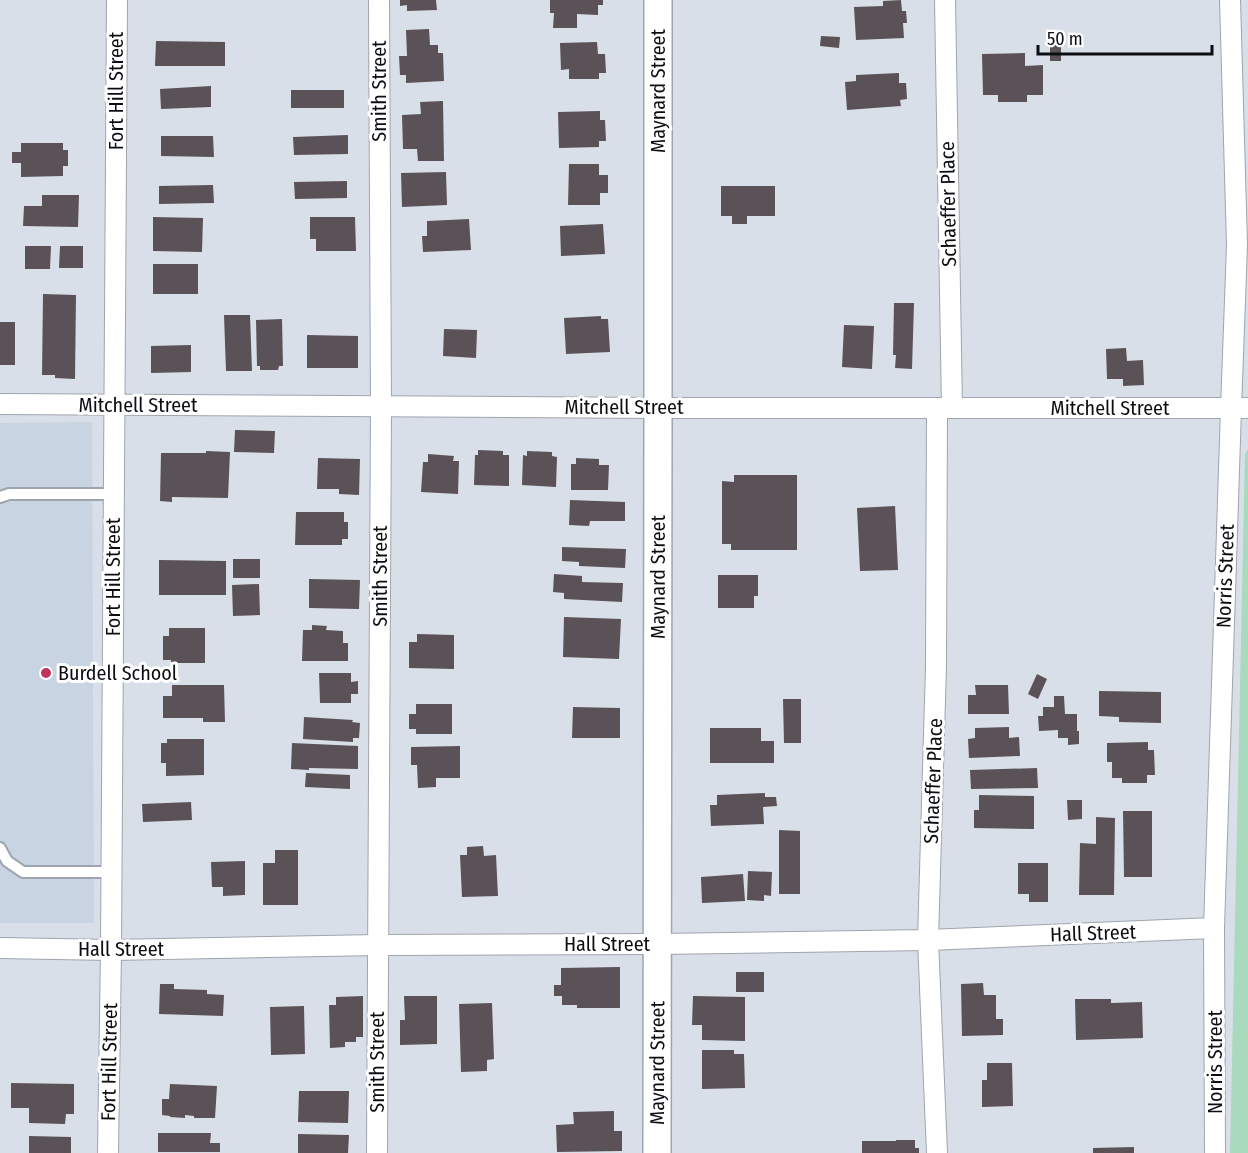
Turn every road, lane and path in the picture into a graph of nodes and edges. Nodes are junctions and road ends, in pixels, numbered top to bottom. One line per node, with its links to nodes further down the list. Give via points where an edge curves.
1 (117, 0): 7 (street, Fort Hill Street)
2 (379, 0): 8 (street, Smith Street)
3 (658, 0): 9 (street, Maynard Street)
4 (945, 0): 10 (street, Schaeffer Place)
5 (1230, 0): 11 (street, Norris Street)
6 (0, 404): 7 (street, Mitchell Street)
7 (114, 405): 8 (street, Mitchell Street); 12 (street, Fort Hill Street)
8 (381, 406): 9 (street, Mitchell Street); 19 (street, Smith Street)
9 (658, 408): 10 (street, Mitchell Street); 18 (street, Maynard Street)
10 (945, 408): 11 (street, Mitchell Street); 17 (street, Schaeffer Place)
11 (1239, 408): 16 (street, Norris Street)
12 (113, 494): 13 (lane); 15 (street, Fort Hill Street)
13 (0, 497)
14 (0, 848): 15 (lane, via 7,861 23,872)
15 (111, 872): 21 (street, Fort Hill Street)
16 (1214, 928): 17 (street, Hall Street); 26 (street, Norris Street)
17 (928, 939): 18 (street, Hall Street); 25 (street, Schaeffer Place)
18 (658, 944): 19 (street, Hall Street); 24 (street, Maynard Street)
19 (378, 945): 21 (street, Hall Street); 23 (street, Smith Street)
20 (0, 948): 21 (street, Hall Street)
21 (111, 950): 22 (street, Fort Hill Street)
22 (108, 1153)
23 (377, 1153)
24 (657, 1153)
25 (937, 1153)
26 (1215, 1153)

